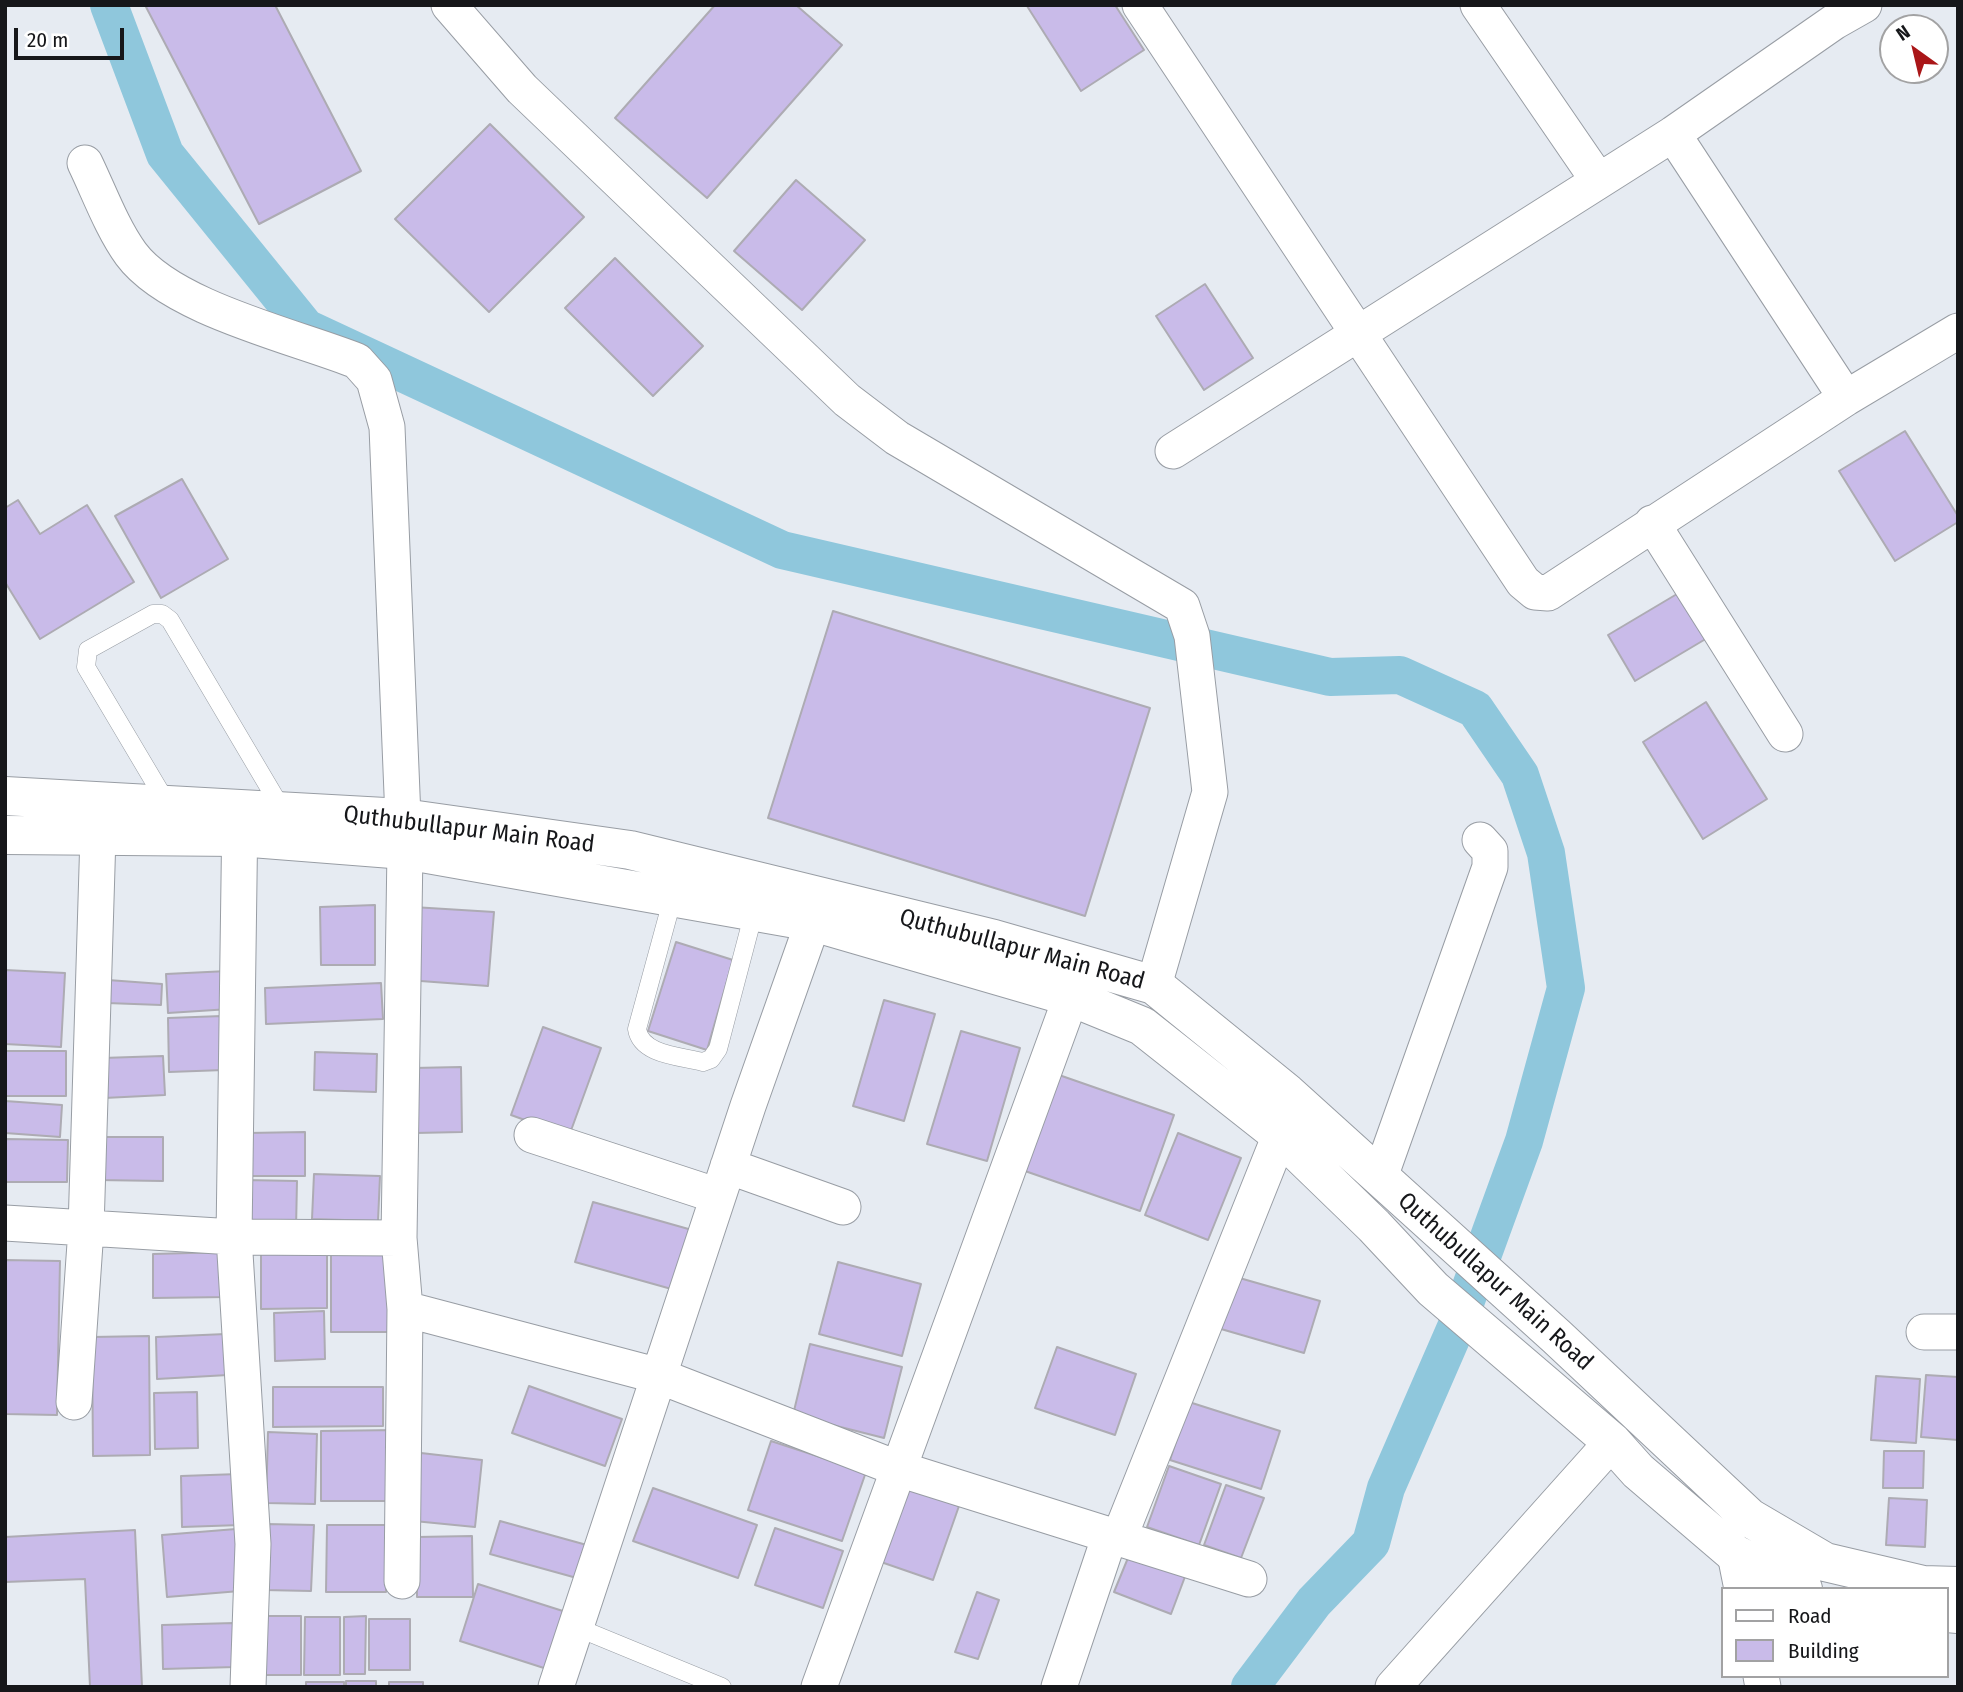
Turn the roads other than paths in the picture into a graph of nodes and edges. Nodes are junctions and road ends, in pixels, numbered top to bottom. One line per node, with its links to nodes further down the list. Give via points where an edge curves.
1 (449, 5): 26 (street, via 522,89 848,400 897,438 1182,606 1192,636 1210,792)
2 (1140, 5): 9 (street)
3 (1478, 5): 8 (street)
4 (1864, 5): 5 (street)
5 (1828, 14): 6 (street)
6 (1673, 134): 8 (street); 11 (street)
7 (85, 163): 19 (street, via 131,255 170,289 357,360 374,380 387,427)
8 (1598, 180): 9 (street)
9 (1358, 331): 12 (street); 13 (street, via 1522,582 1535,592 1548,593)
10 (1958, 331): 11 (street)
11 (1846, 398): 13 (street)
12 (1173, 451)
13 (1651, 523): 14 (street)
14 (1785, 734)
15 (5, 796): 16 (main road, Quthubullapur Main Road)
16 (167, 805): 17 (lane, via 84,659 88,650 153,614 170,620); 18 (main road, Quthubullapur Main Road)
17 (283, 811): 18 (main road, Quthubullapur Main Road); 19 (main road, Quthubullapur Main Road)
18 (239, 823): 19 (main road, Quthubullapur Main Road); 21 (main road, Quthubullapur Main Road); 36 (street)
19 (404, 834): 23 (main road, Quthubullapur Main Road); 26 (main road, Quthubullapur Main Road, via 630,850 995,939); 37 (street)
20 (5, 835): 21 (main road, Quthubullapur Main Road)
21 (98, 835): 35 (street)
22 (1480, 840): 31 (street, via 1490,851 1489,867)
23 (673, 897): 24 (main road, Quthubullapur Main Road); 24 (lane, via 637,1029 639,1040 647,1047 703,1062 718,1049)
24 (754, 912): 25 (main road, Quthubullapur Main Road)
25 (813, 922): 27 (main road, Quthubullapur Main Road); 30 (street)
26 (1154, 985): 31 (main road, Quthubullapur Main Road, via 1287,1093)
27 (1070, 997): 29 (main road, Quthubullapur Main Road, via 1142,1026); 44 (street)
28 (532, 1135): 30 (street)
29 (1280, 1136): 34 (main road, Quthubullapur Main Road); 45 (street)
30 (723, 1181): 32 (street); 40 (street)
31 (1389, 1185): 34 (main road); 39 (main road, Quthubullapur Main Road)
32 (843, 1208)
33 (5, 1223): 35 (street)
34 (1374, 1226): 41 (main road, Quthubullapur Main Road, via 1433,1289)
35 (86, 1229): 36 (street); 42 (street)
36 (233, 1237): 37 (street); 52 (street, via 253,1544)
37 (399, 1238): 38 (street)
38 (405, 1309): 40 (street); 48 (street)
39 (1587, 1365): 41 (main road); 49 (main road, Quthubullapur Main Road, via 1750,1518 1825,1562 1923,1585)
40 (659, 1376): 44 (street); 51 (street)
41 (1563, 1399): 43 (main road, Quthubullapur Main Road)
42 (74, 1402)
43 (1612, 1441): 46 (main road, Quthubullapur Main Road); 57 (street)
44 (899, 1469): 45 (street); 55 (street)
45 (1114, 1536): 47 (street); 56 (street)
46 (1739, 1571): 50 (main road, Quthubullapur Main Road)
47 (1249, 1579)
48 (402, 1581)
49 (1958, 1586)
50 (1796, 1587)
51 (576, 1627): 53 (street); 54 (lane)
52 (248, 1687)
53 (556, 1687)
54 (722, 1687)
55 (820, 1687)
56 (1059, 1687)
57 (1393, 1687)

